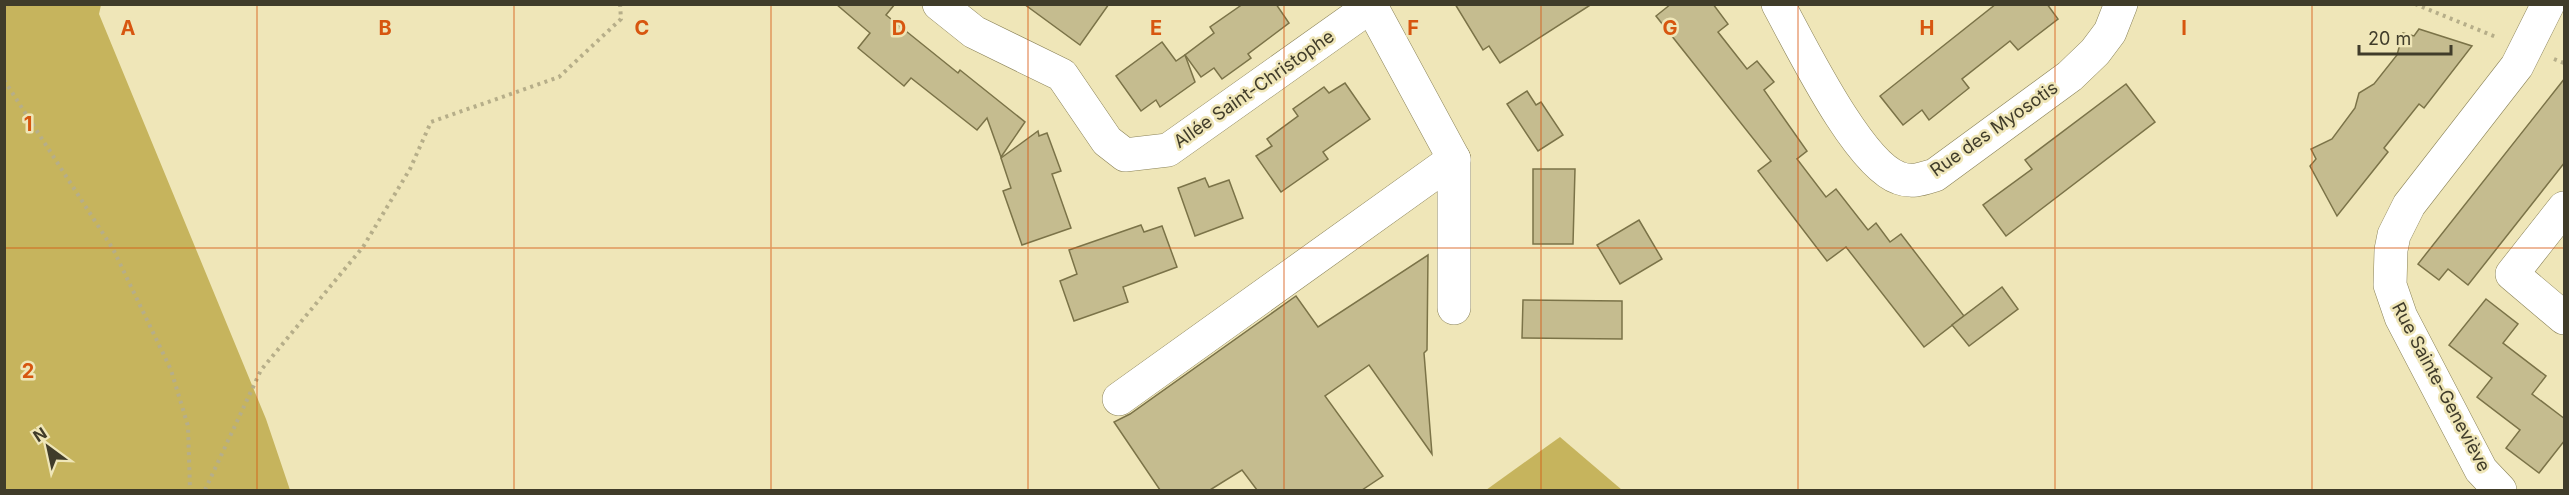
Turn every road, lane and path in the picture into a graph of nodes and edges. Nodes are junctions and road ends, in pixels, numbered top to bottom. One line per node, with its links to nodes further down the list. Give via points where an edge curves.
1 (620, 4): 16 (path, via 621,19 559,77 431,122 410,169 363,247 261,370)
2 (939, 4): 7 (street, Allée Saint-Christophe, via 974,32 1062,75 1107,141 1125,155 1168,150)
3 (1778, 4): 4 (street, Rue des Myosotis, via 1835,108 1872,158 1898,178 1915,181 1935,175 2070,76 2110,32)
4 (2121, 4)
5 (2415, 4): 8 (path)
6 (2548, 4): 8 (street, Rue Sainte-Geneviève)
7 (1371, 5): 10 (street)
8 (2527, 50): 17 (street, Rue Sainte-Geneviève, via 2409,205 2400,219 2391,250 2390,285 2401,316 2481,470)
9 (4, 80): 15 (path, via 112,249 171,370 188,426)
10 (1454, 159): 12 (street); 14 (street)
11 (2565, 208): 13 (street, via 2512,274)
12 (1454, 308)
13 (2565, 318)
14 (1119, 399)
15 (190, 490)
16 (206, 490)
17 (2500, 490)

